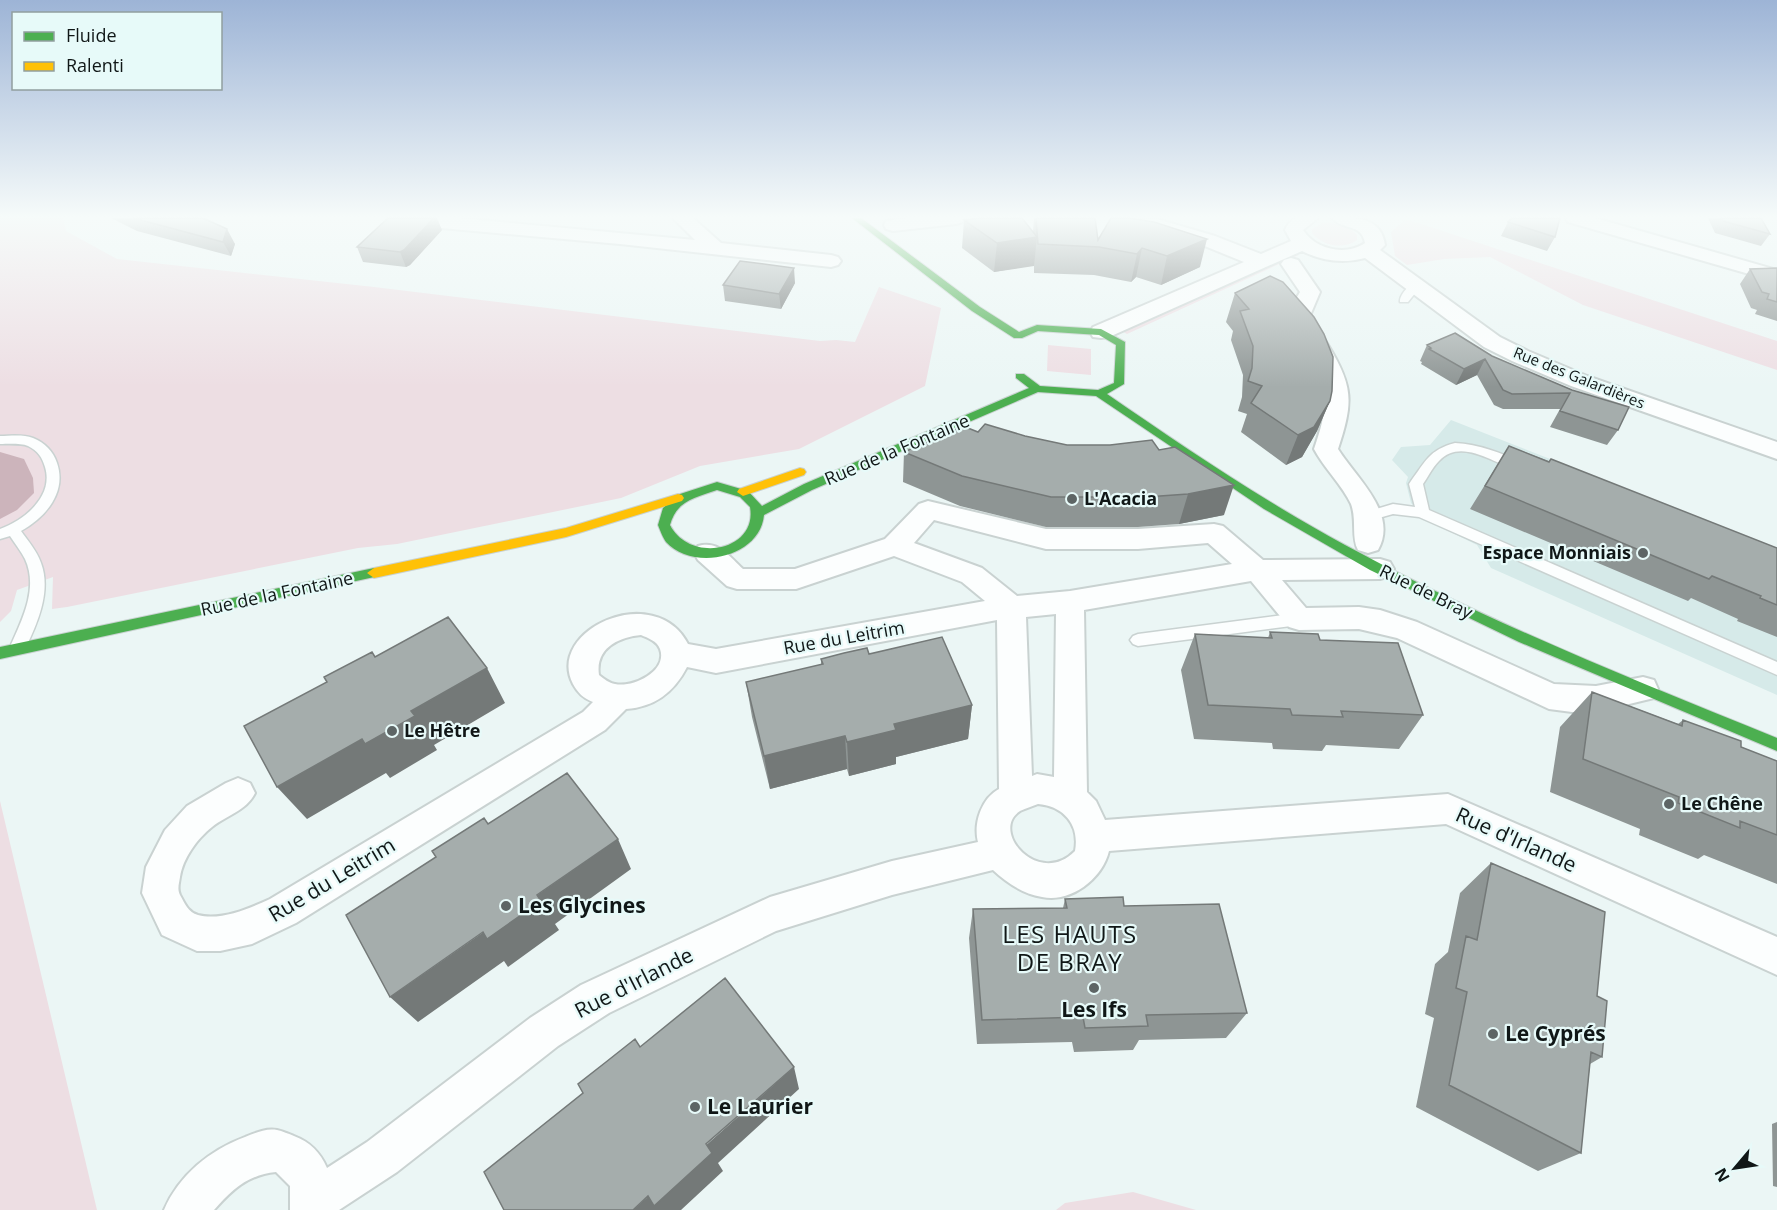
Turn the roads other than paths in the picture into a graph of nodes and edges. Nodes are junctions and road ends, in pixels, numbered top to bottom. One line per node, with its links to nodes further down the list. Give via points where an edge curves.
1 (930, 274): 7 (street, via 1018,341)
2 (1229, 274): 8 (street)
3 (1269, 274): 9 (street)
4 (1298, 274): 21 (street, Rue de Bray, via 1310,292 1299,323 1329,365 1337,389 1337,417 1326,449 1352,483)
5 (1392, 274): 14 (street, Rue des Galardières, via 1410,293 1520,356)
6 (1021, 317): 7 (street)
7 (1037, 328): 8 (street)
8 (1101, 332): 9 (street)
9 (1121, 344): 12 (street, via 1125,388)
10 (1014, 374): 11 (street)
11 (1037, 389): 12 (street); 19 (street, Rue de la Fontaine, via 808,487)
12 (1099, 393): 28 (street, Rue de Bray, via 1273,510)
13 (0, 440): 22 (lane, via 29,441 48,454 54,477 47,500 34,515)
14 (1777, 451)
15 (808, 469): 17 (street, Rue de la Fontaine)
16 (1535, 473): 20 (lane, via 1474,450 1447,450 1437,455 1416,484)
17 (743, 492): 18 (street, via 703,487); 19 (street)
18 (678, 498): 23 (street, Rue de la Fontaine); 26 (street, via 663,519)
19 (759, 513): 29 (street, via 751,535 724,551)
20 (1422, 513): 21 (lane, via 1393,509); 38 (lane)
21 (1368, 516): 28 (street, Rue de Bray)
22 (7, 532): 35 (lane, via 34,561 39,582 29,623)
23 (555, 535): 24 (street, Rue de la Fontaine); 35 (street, Rue de la Fontaine)
24 (612, 535)
25 (652, 538): 26 (street)
26 (669, 541): 29 (street, via 686,550)
27 (895, 546): 29 (street, via 796,579 737,579); 30 (street, via 928,510 1046,539 1138,539 1214,533); 32 (street, via 972,574)
28 (1369, 548): 30 (street, Rue du Leitrim); 39 (street, Rue de Bray, via 1473,616)
29 (708, 553)
30 (1257, 570): 31 (street, Rue du Leitrim); 33 (street)
31 (1070, 602): 32 (street, Rue du Leitrim); 44 (street)
32 (1011, 607): 37 (street, Rue du Leitrim, via 717,661); 43 (street)
33 (1299, 619): 34 (lane); 39 (street, via 1380,621 1567,701)
34 (1138, 640)
35 (17, 650): 36 (street, Rue de la Fontaine)
36 (0, 653)
37 (676, 653): 40 (street, via 674,666 651,691); 40 (street, via 665,632 644,624 609,631 596,640 582,665 584,677 591,688)
38 (1777, 669)
39 (1643, 689): 41 (street, Rue de Bray)
40 (617, 698): 42 (street, Rue du Leitrim, via 594,722 283,910 252,926 197,933 175,922 160,892 164,867 177,841 199,818)
41 (1777, 745)
42 (238, 793)
43 (1016, 793): 44 (street, via 1037,789); 46 (street, via 995,815 992,831)
44 (1070, 798): 45 (street, via 1090,822)
45 (1094, 837): 46 (street, via 1087,863 1075,874 1059,880 1026,876 1010,867); 47 (street, Rue d'Irlande, via 1448,809)
46 (998, 853): 48 (street, Rue d'Irlande, via 892,878 770,915 595,999 544,1032)
47 (1777, 956)
48 (313, 1205): 49 (street, Rue d'Irlande, via 311,1179 300,1162 283,1153 261,1152 237,1160 214,1176)
49 (186, 1210)

